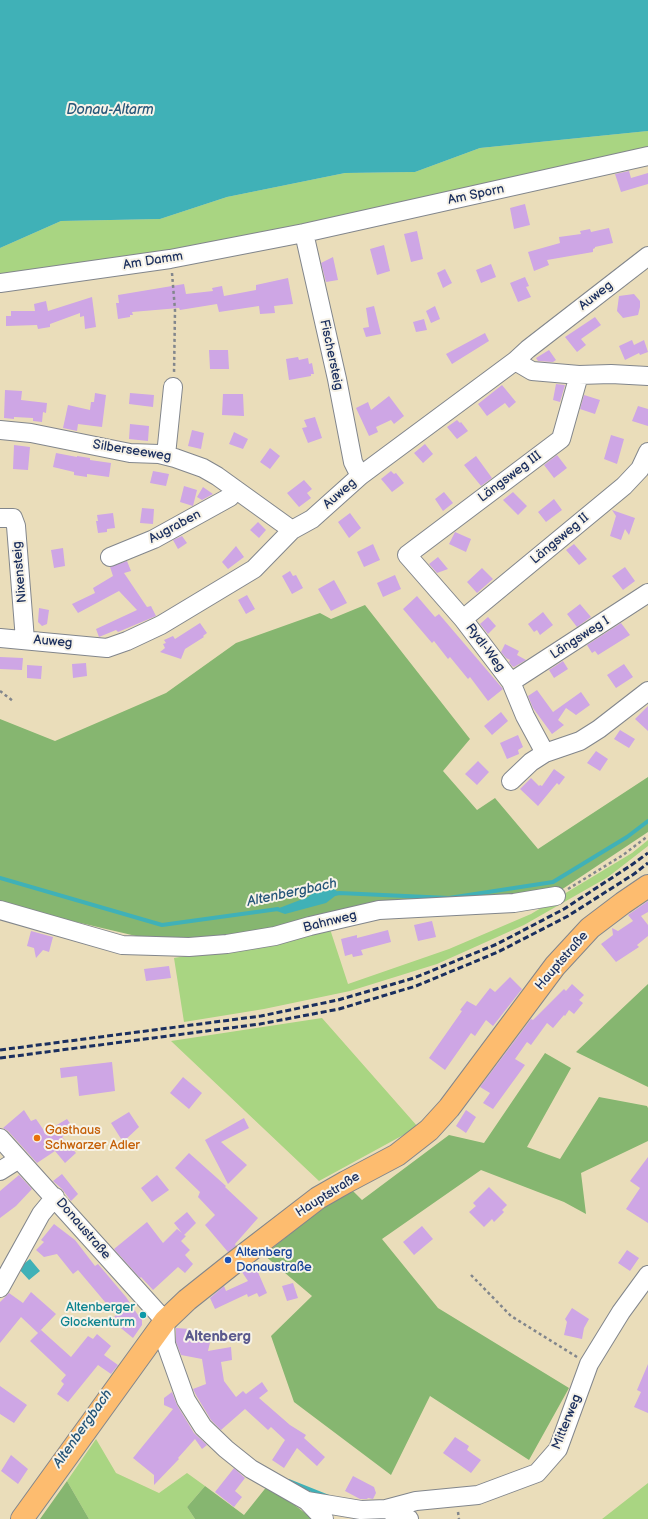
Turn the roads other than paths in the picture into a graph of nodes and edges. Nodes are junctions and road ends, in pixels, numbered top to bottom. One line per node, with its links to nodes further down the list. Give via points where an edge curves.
1 (648, 156): 2 (street, Am Sporn)
2 (304, 233): 4 (street, Am Damm, via 170,259); 12 (street, Fischersteig, via 353,462)
3 (648, 256): 5 (street, Auweg)
4 (0, 283)
5 (515, 361): 6 (street, via 532,371); 12 (street, Auweg)
6 (579, 375): 7 (street); 16 (street, Längsweg III, via 561,439)
7 (648, 376)
8 (173, 387): 11 (street)
9 (0, 430): 11 (street, Silberseeweg, via 31,433 130,452)
10 (648, 452): 19 (street, Längsweg II, via 640,469 624,486)
11 (166, 455): 13 (street, Silberseeweg, via 202,468)
12 (360, 476): 15 (street, Auweg, via 312,518)
13 (235, 490): 15 (street, Silberseeweg); 17 (street, Augraben, via 230,497 154,539)
14 (0, 518): 21 (street, Nixensteig, via 14,518 16,526)
15 (292, 530): 21 (street, Auweg, via 254,569 161,625 127,641 106,648)
16 (407, 555): 19 (street, Rydl-Weg)
17 (110, 557)
18 (648, 593): 22 (street, Längsweg I)
19 (463, 619): 22 (street, Rydl-Weg)
20 (0, 638): 21 (street, Auweg)
21 (25, 640)
22 (511, 682): 24 (street, Rydl-Weg, via 525,716)
23 (648, 691): 24 (street, via 580,741)
24 (545, 753): 25 (street)
25 (511, 781)
26 (648, 886): 35 (main road, Hauptstraße, via 590,928 555,966 449,1108 429,1130 397,1155 318,1198 187,1300)
27 (556, 896): 28 (street, Bahnweg, via 514,903 379,910 275,936 189,947 122,945)
28 (0, 910)
29 (0, 1138): 30 (street, Donaustraße)
30 (19, 1159): 31 (street); 32 (street, Donaustraße)
31 (0, 1171)
32 (55, 1197): 34 (street, via 41,1214); 35 (street, Donaustraße)
33 (648, 1275): 37 (street, Mitterweg, via 621,1312 589,1364 558,1449 537,1473 478,1495 416,1501)
34 (0, 1288)
35 (165, 1321): 36 (street, via 166,1344 175,1371 186,1400 203,1427 251,1469); 38 (main road, Hauptstraße)
36 (307, 1501): 37 (street, via 361,1510); 39 (street)
37 (386, 1509): 40 (street)
38 (22, 1519)
39 (324, 1519)
40 (408, 1519)

